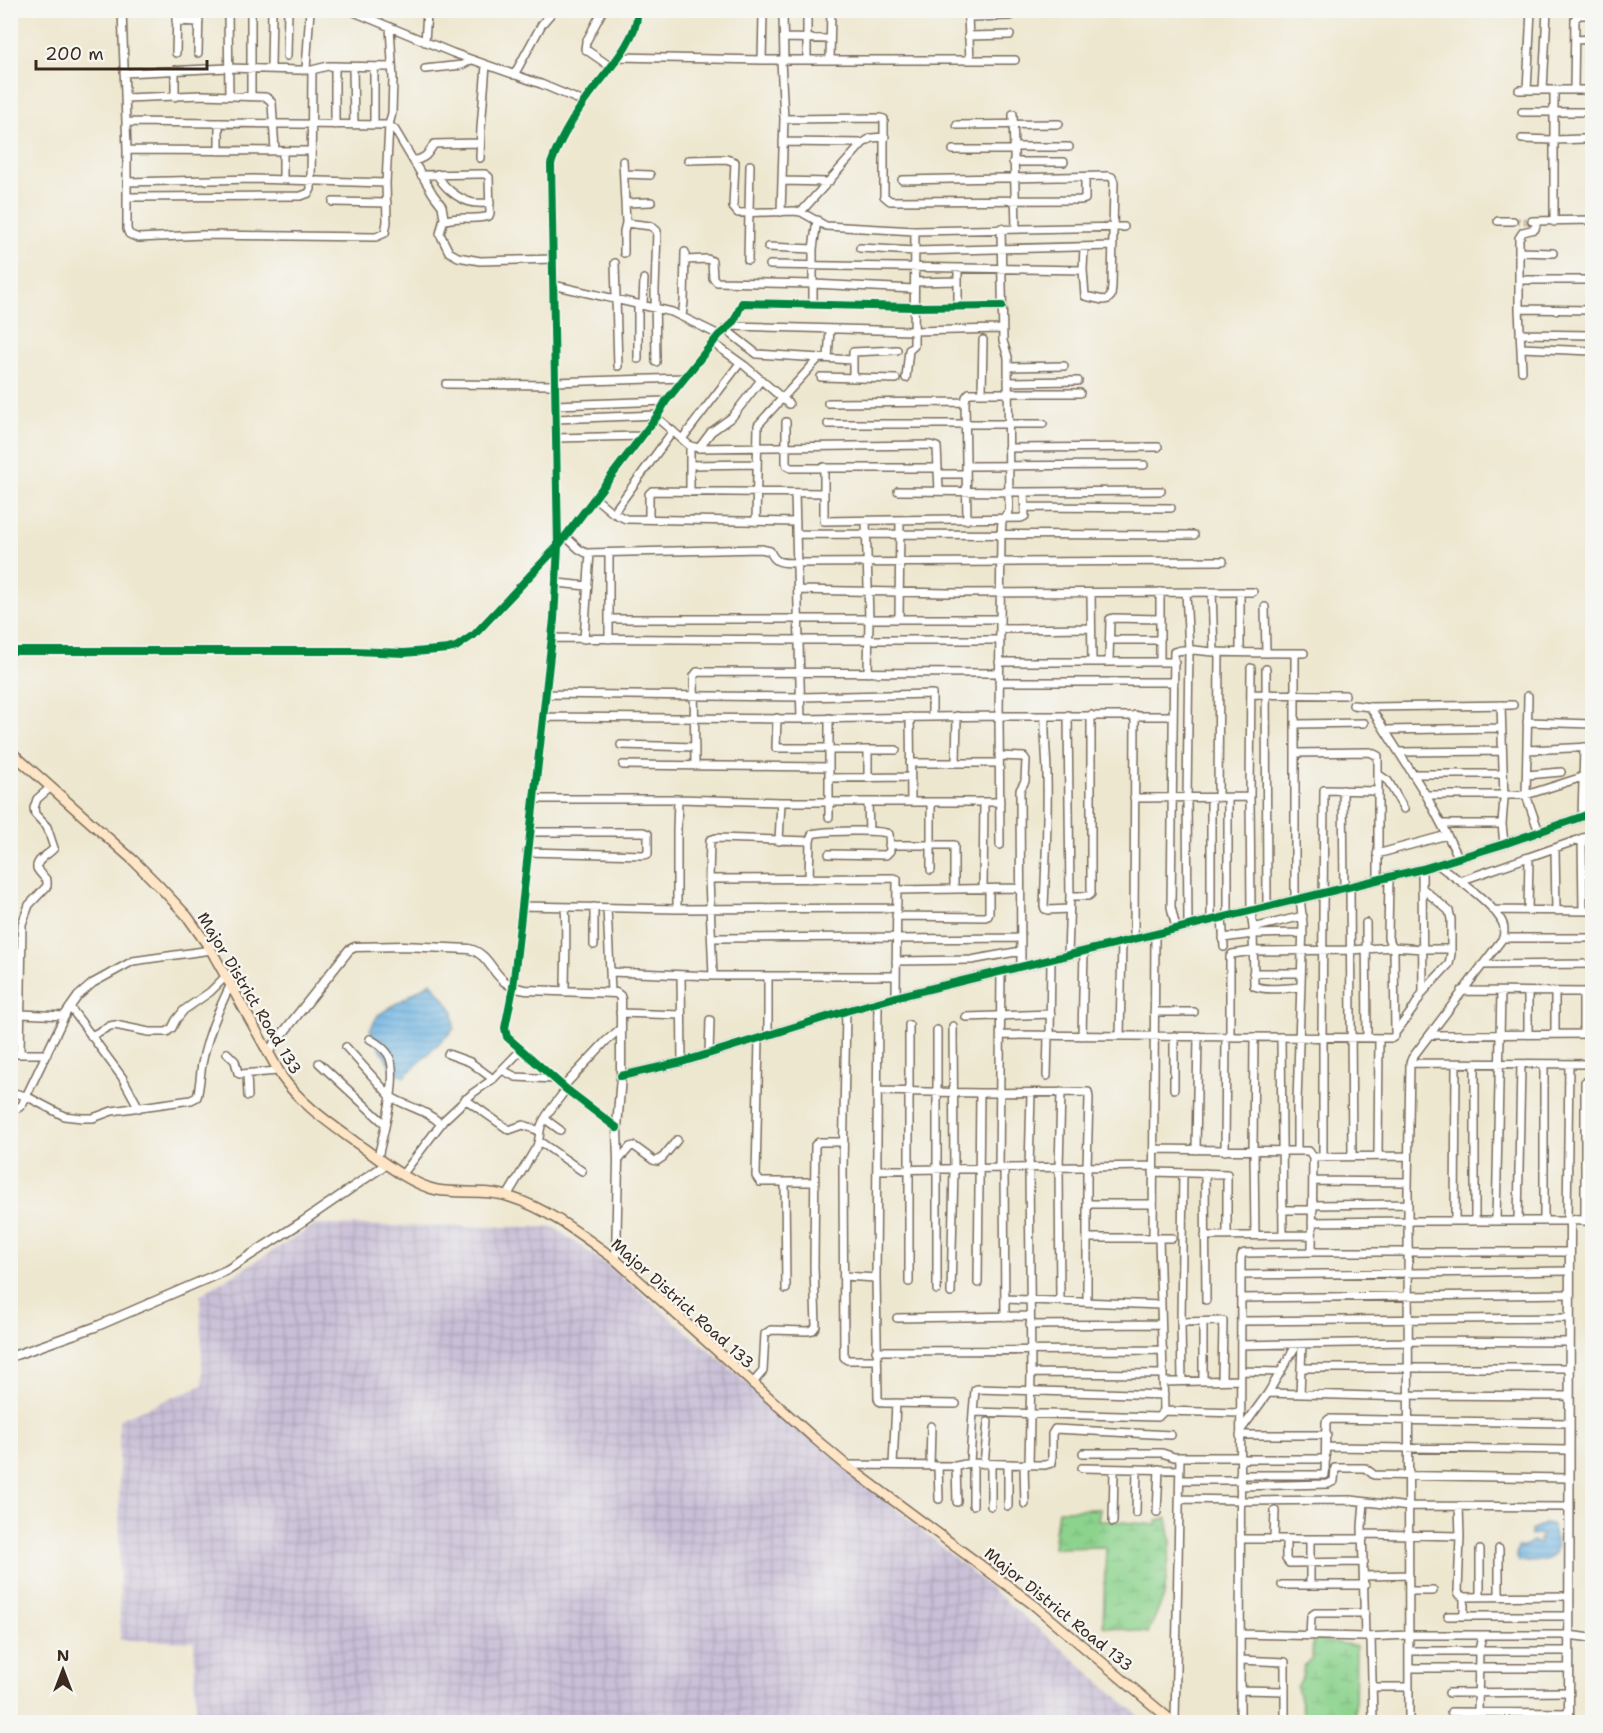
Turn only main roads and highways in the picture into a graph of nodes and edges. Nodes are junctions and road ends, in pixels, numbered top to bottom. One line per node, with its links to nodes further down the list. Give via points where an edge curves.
1 (10, 751): 2 (main road, Major District Road 133, via 160,886 187,916 211,950 278,1071 307,1105 402,1175 435,1190 520,1200 616,1260 846,1465 1034,1605)
2 (1174, 1722)

